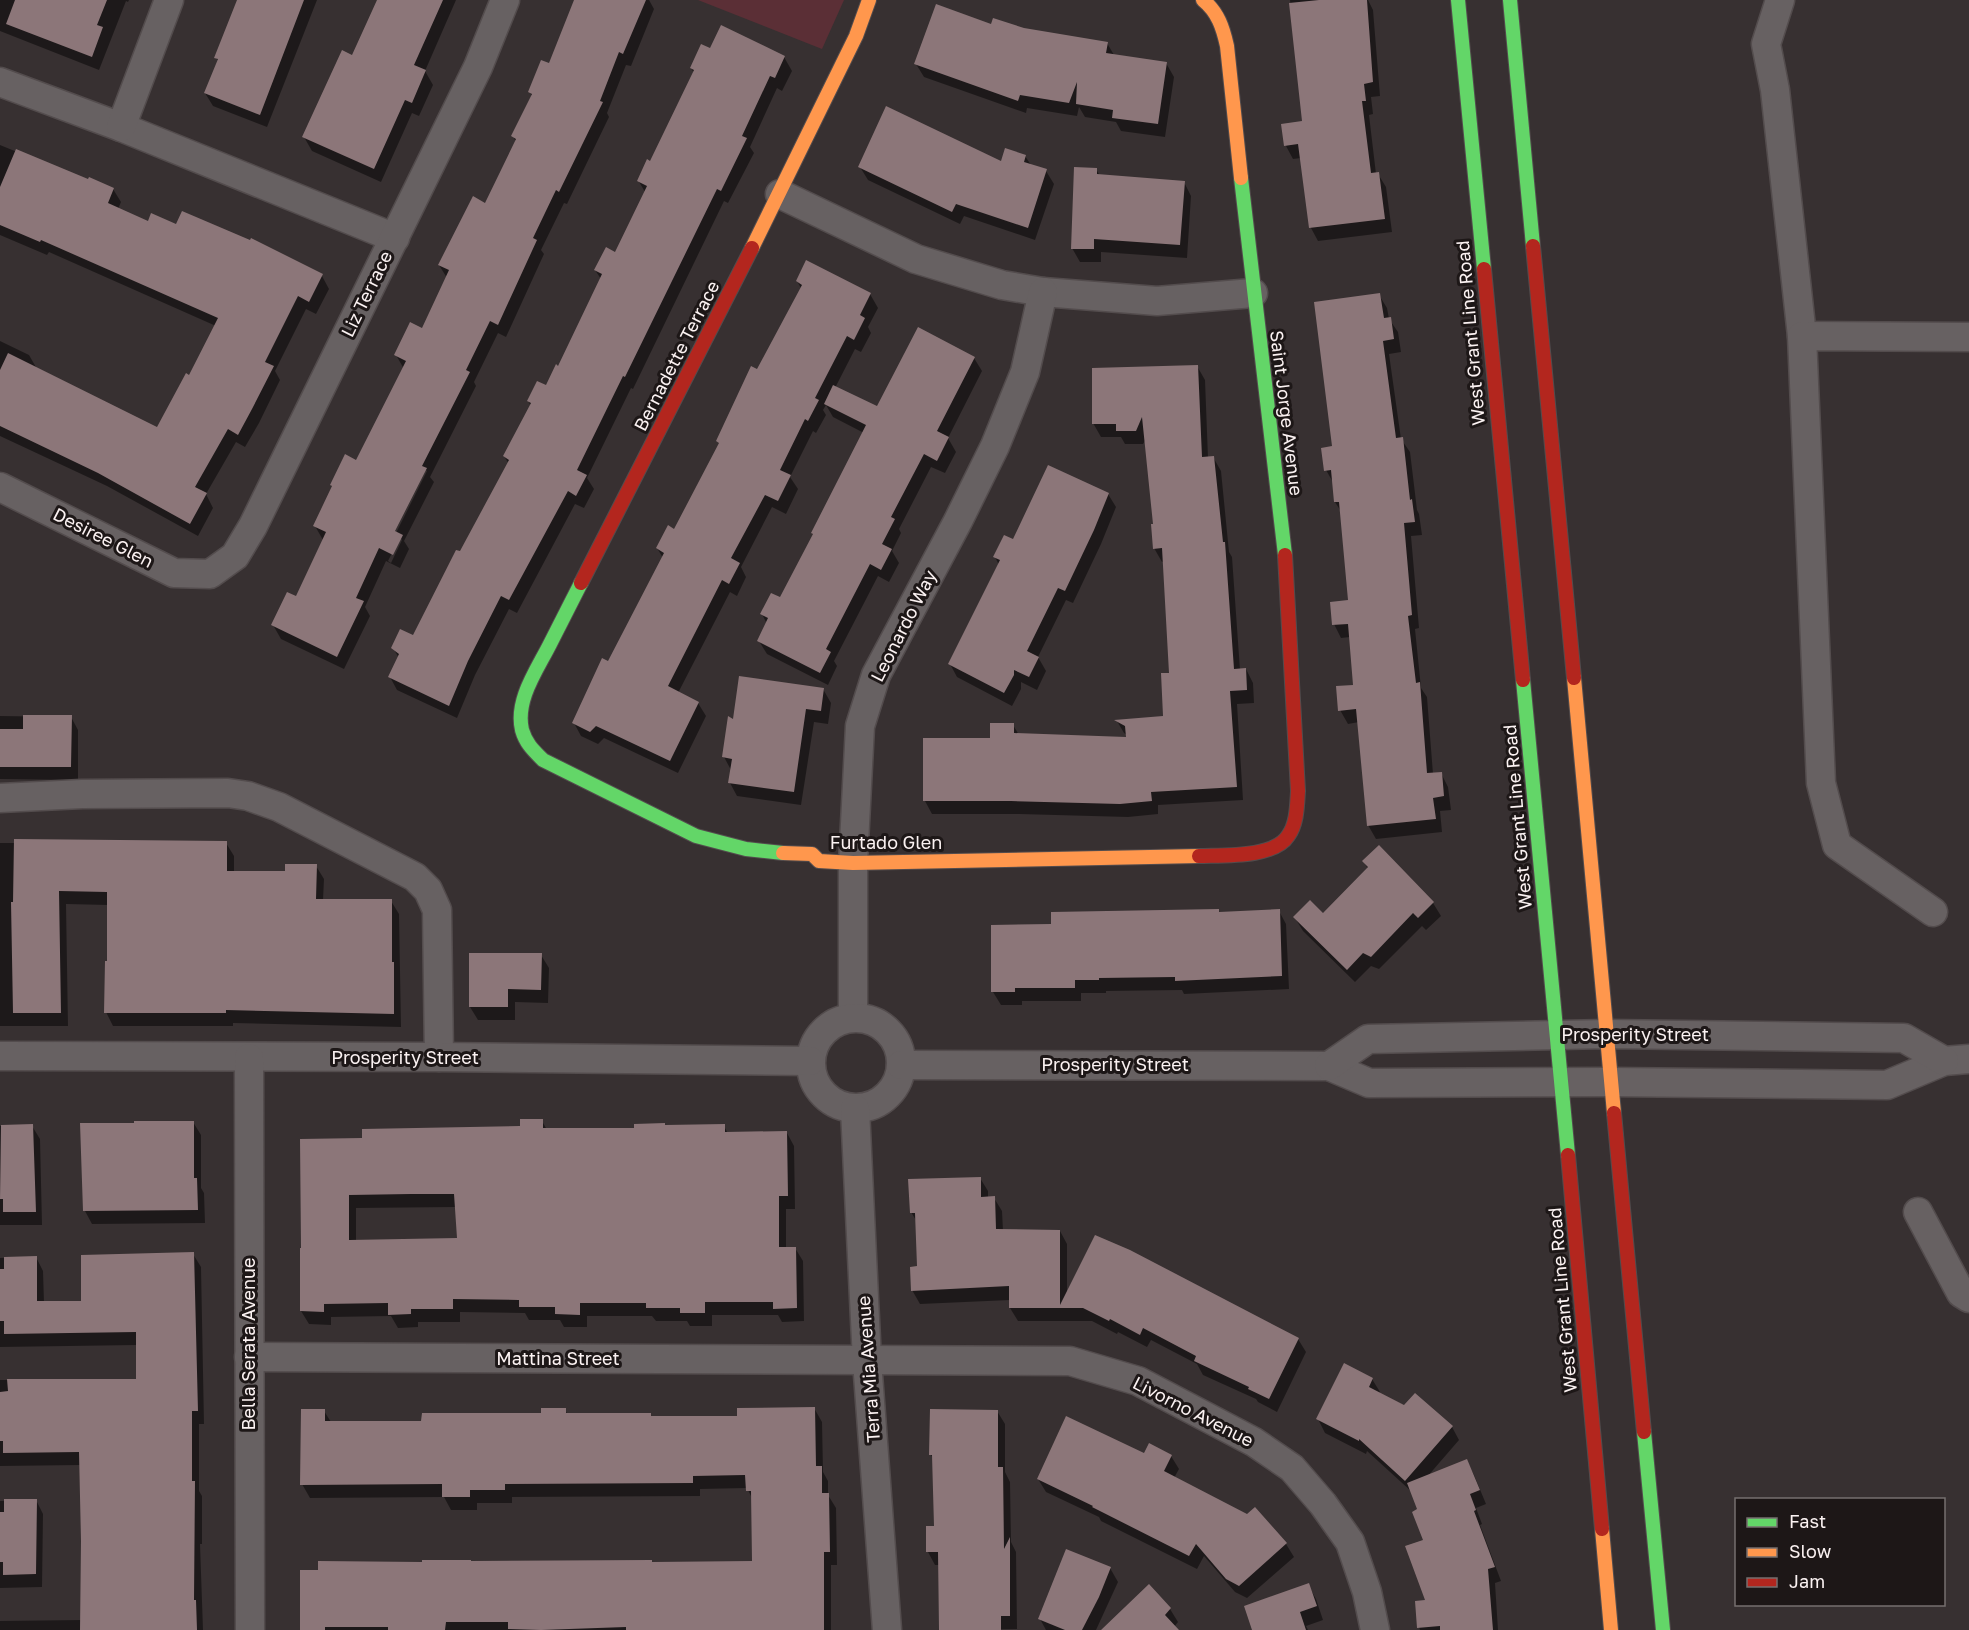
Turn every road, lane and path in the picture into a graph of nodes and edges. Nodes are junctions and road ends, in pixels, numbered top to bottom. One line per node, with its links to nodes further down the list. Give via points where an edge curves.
1 (169, 0): 9 (street)
2 (505, 0): 11 (street, Liz Terrace, via 478,67)
3 (870, 0): 10 (main road, Bernadette Terrace)
4 (1203, 0): 13 (main road, Saint Jorge Avenue, via 1221,19 1227,46)
5 (1458, 0): 25 (main road, West Grant Line Road)
6 (1510, 0): 24 (main road)
7 (1780, 0): 14 (street, via 1766,44 1775,90)
8 (0, 82): 9 (street)
9 (121, 127): 11 (street)
10 (780, 194): 12 (street, via 916,259 1002,285); 18 (main road, Bernadette Terrace, via 530,685 521,709)
11 (395, 238): 17 (street, Liz Terrace, via 253,526 235,556)
12 (1043, 292): 13 (street, via 1157,302); 21 (street, Leonardo Way, via 1025,372 995,446 876,675 860,726)
13 (1253, 293): 20 (main road, Saint Jorge Avenue, via 1284,539 1298,791 1296,819)
14 (1802, 336): 15 (street); 22 (street, via 1821,783 1837,846)
15 (1969, 337)
16 (0, 487): 17 (street, Desiree Glen, via 174,573)
17 (210, 574)
18 (522, 728): 21 (main road, Furtado Glen, via 527,743 543,760 696,836 746,849 812,854 819,861)
19 (0, 798): 27 (street, via 82,794 248,796 279,807 415,877 428,890 437,910)
20 (1288, 839): 21 (main road, Furtado Glen, via 1266,852 1230,855)
21 (853, 863): 23 (street, Leonardo Way)
22 (1933, 912)
23 (853, 1017): 30 (street, via 828,1026 819,1036); 31 (street, via 875,1022 893,1036)
24 (1606, 1034): 25 (street, Prosperity Street); 29 (street, Prosperity Street, via 1904,1038); 34 (main road)
25 (1557, 1035): 32 (street, Prosperity Street, via 1368,1039); 33 (main road, West Grant Line Road)
26 (0, 1056): 28 (street, Prosperity Street)
27 (439, 1057): 28 (street, Prosperity Street); 30 (street, Prosperity Street)
28 (249, 1058): 38 (street, Bella Serata Avenue)
29 (1956, 1060): 34 (street, Prosperity Street, via 1887,1085)
30 (810, 1061): 35 (street, via 818,1089 840,1106)
31 (901, 1065): 32 (street, Prosperity Street); 35 (street, via 892,1091 875,1104)
32 (1329, 1066): 33 (street, Prosperity Street, via 1369,1083)
33 (1561, 1082): 34 (street, Prosperity Street); 43 (main road, West Grant Line Road)
34 (1611, 1082): 44 (main road)
35 (855, 1109): 39 (street, Terra Mia Avenue)
36 (1917, 1212): 37 (street, via 1961,1293)
37 (1969, 1298)
38 (249, 1357): 39 (street, Mattina Street); 40 (street, Bella Serata Avenue)
39 (867, 1360): 41 (street, Terra Mia Avenue); 42 (street, Livorno Avenue, via 1070,1361 1138,1381 1254,1442 1292,1468 1350,1542)
40 (250, 1630)
41 (887, 1630)
42 (1375, 1630)
43 (1611, 1630)
44 (1663, 1630)

